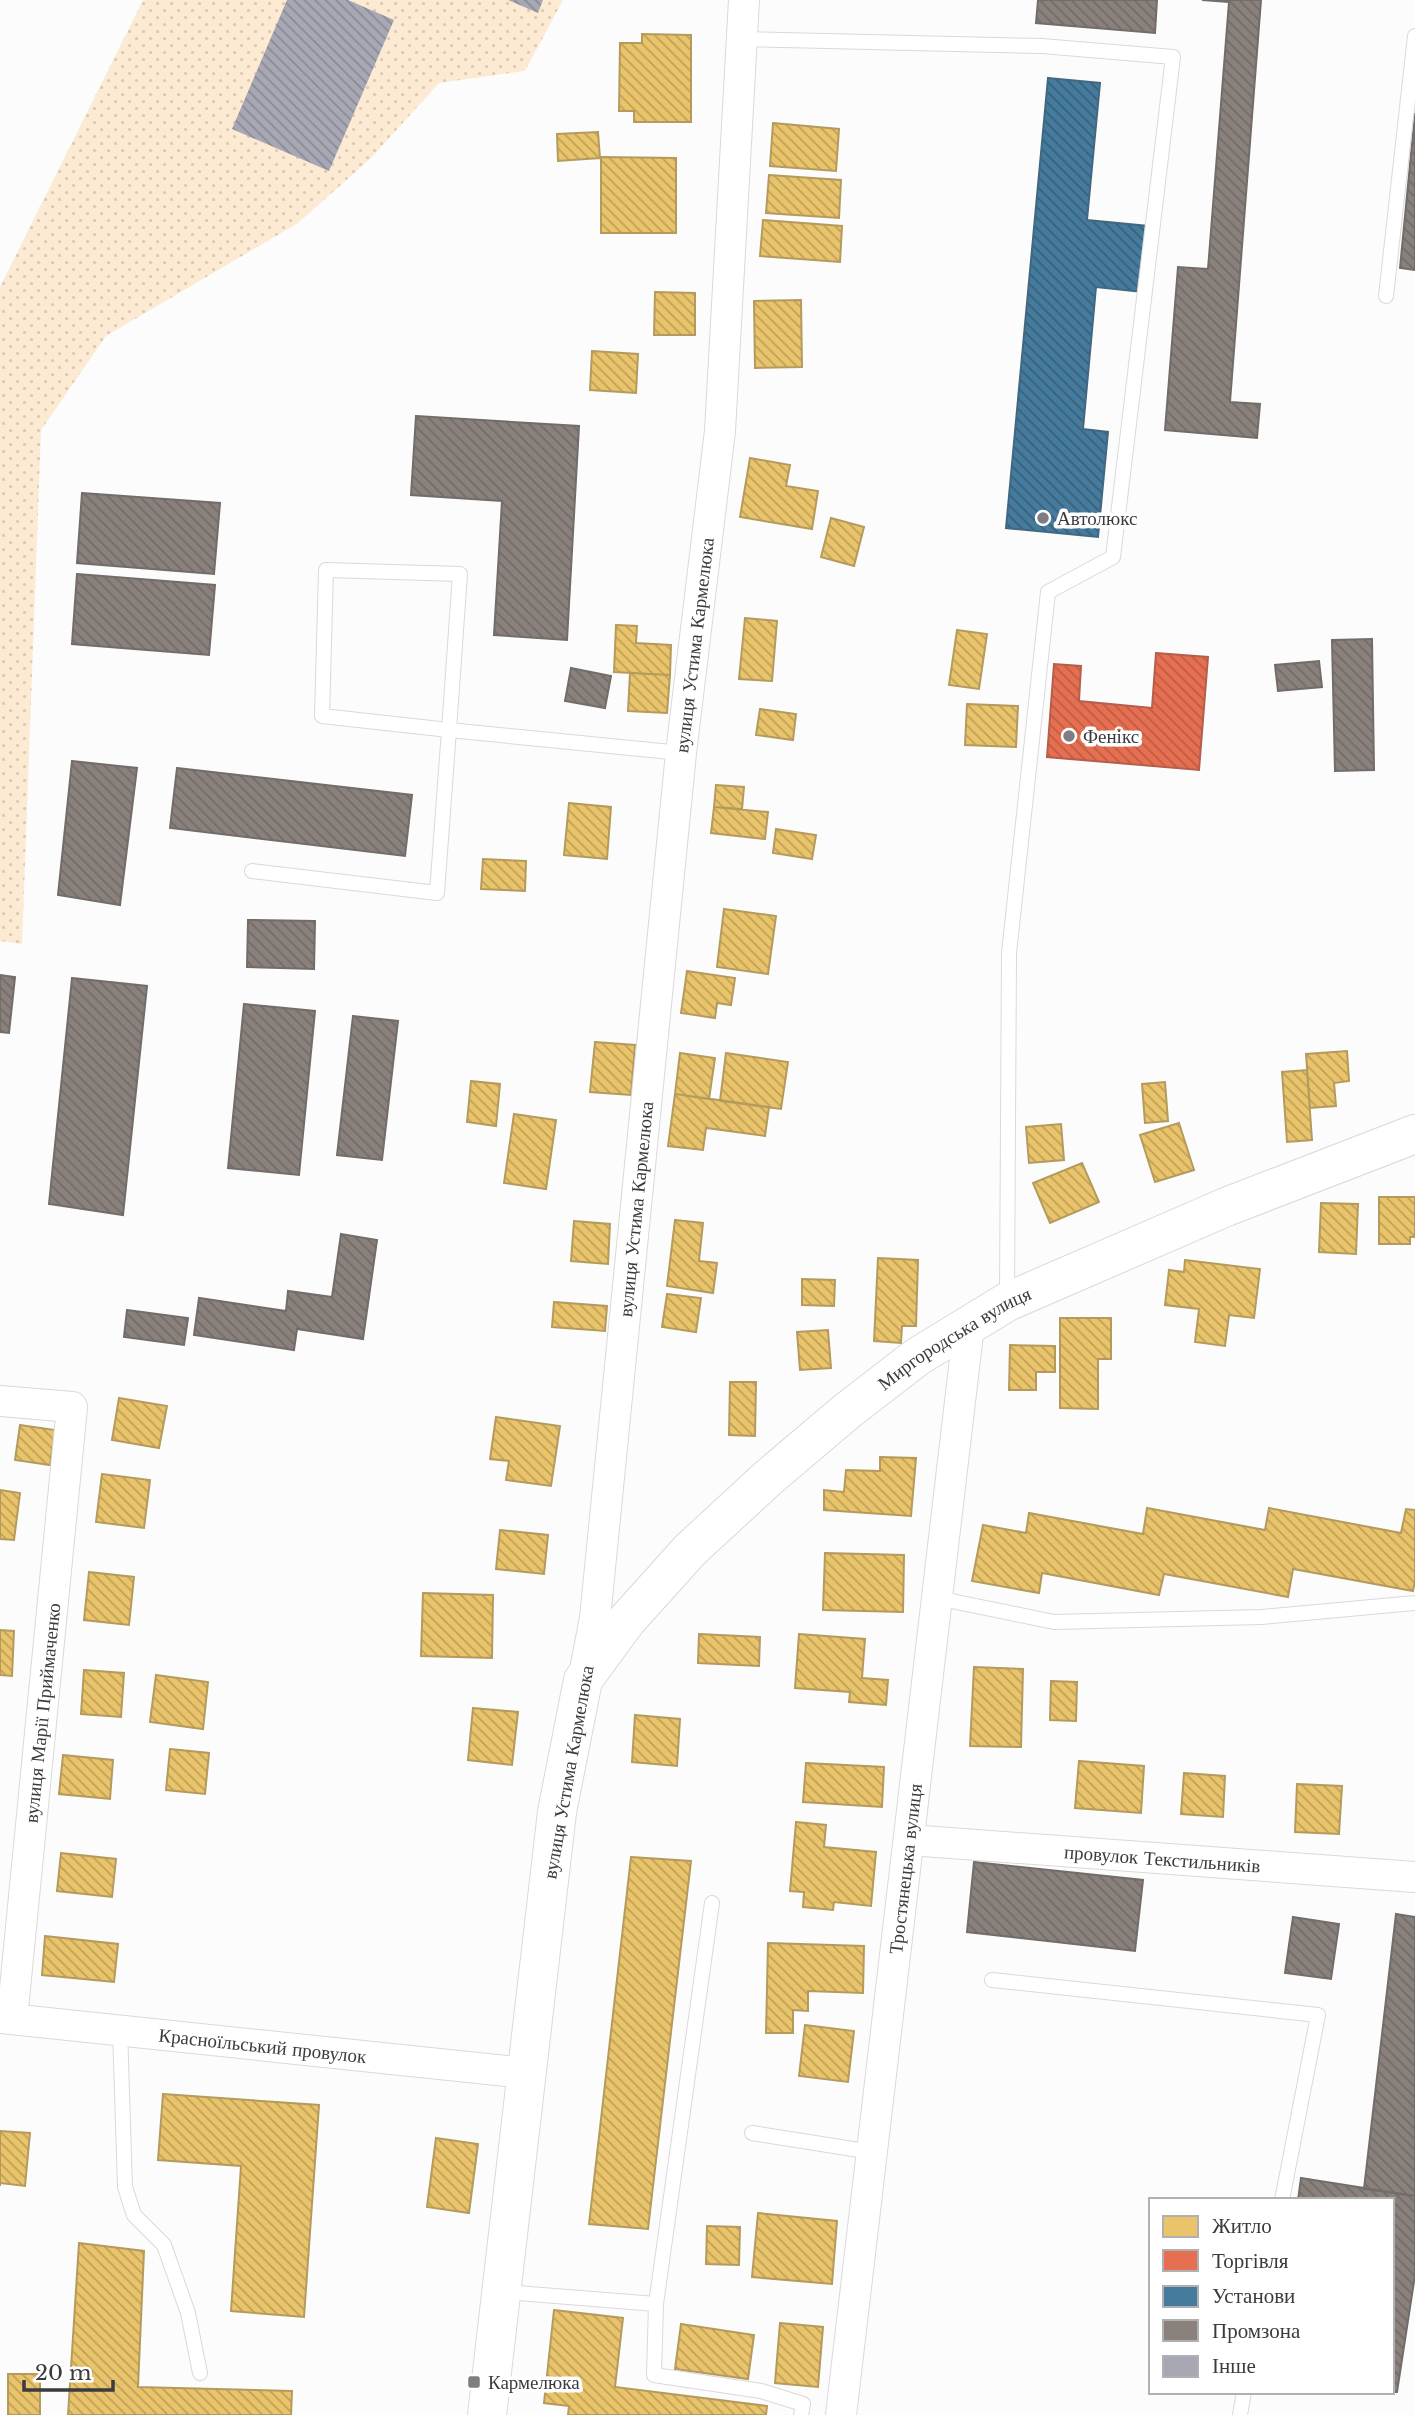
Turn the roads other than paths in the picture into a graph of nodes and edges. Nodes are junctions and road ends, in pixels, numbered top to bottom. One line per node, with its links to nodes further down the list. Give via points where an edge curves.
1 (744, 0): 3 (street, вулиця Устима Кармелюка)
2 (1415, 36): 4 (lane)
3 (742, 39): 6 (street, вулиця Устима Кармелюка, via 720,431); 9 (lane, via 1042,46 1173,57 1112,557 1048,593 1009,953)
4 (1386, 296)
5 (449, 730): 5 (lane, via 460,574 326,570 322,716); 6 (lane); 7 (lane, via 437,893)
6 (681, 753): 14 (street, вулиця Устима Кармелюка, via 596,1618)
7 (252, 871)
8 (1415, 1134): 9 (main road, Миргородська вулиця, via 1226,1207)
9 (1007, 1302): 10 (main road, Миргородська вулиця)
10 (969, 1325): 12 (street, Тростянецька вулиця); 14 (main road, Миргородська вулиця, via 847,1411 690,1549 627,1620)
11 (0, 1401): 19 (street, вулиця Марії Приймаченко, via 72,1407)
12 (937, 1598): 13 (lane, via 1054,1622 1262,1616); 15 (street, Тростянецька вулиця)
13 (1415, 1603)
14 (583, 1680): 21 (main road, вулиця Устима Кармелюка, via 557,1812)
15 (909, 1840): 16 (street, провулок Текстильників); 23 (street, Тростянецька вулиця)
16 (1415, 1877)
17 (712, 1903): 26 (lane)
18 (992, 1980): 24 (lane, via 1318,2015)
19 (6, 2019): 20 (street, Красноїльський провулок)
20 (120, 2030): 21 (street, Красноїльський провулок); 27 (lane, via 125,2187 134,2215 164,2245 188,2313)
21 (526, 2073): 25 (main road, вулиця Устима Кармелюка)
22 (752, 2133): 23 (lane)
23 (872, 2152): 31 (street, Тростянецька вулиця)
24 (1282, 2198)
25 (500, 2291): 26 (lane); 29 (main road, вулиця Устима Кармелюка)
26 (656, 2304): 30 (lane, via 654,2375 761,2391 803,2404)
27 (200, 2374)
28 (1244, 2394): 32 (lane)
29 (487, 2415)
30 (801, 2415)
31 (841, 2415)
32 (1242, 2415)

